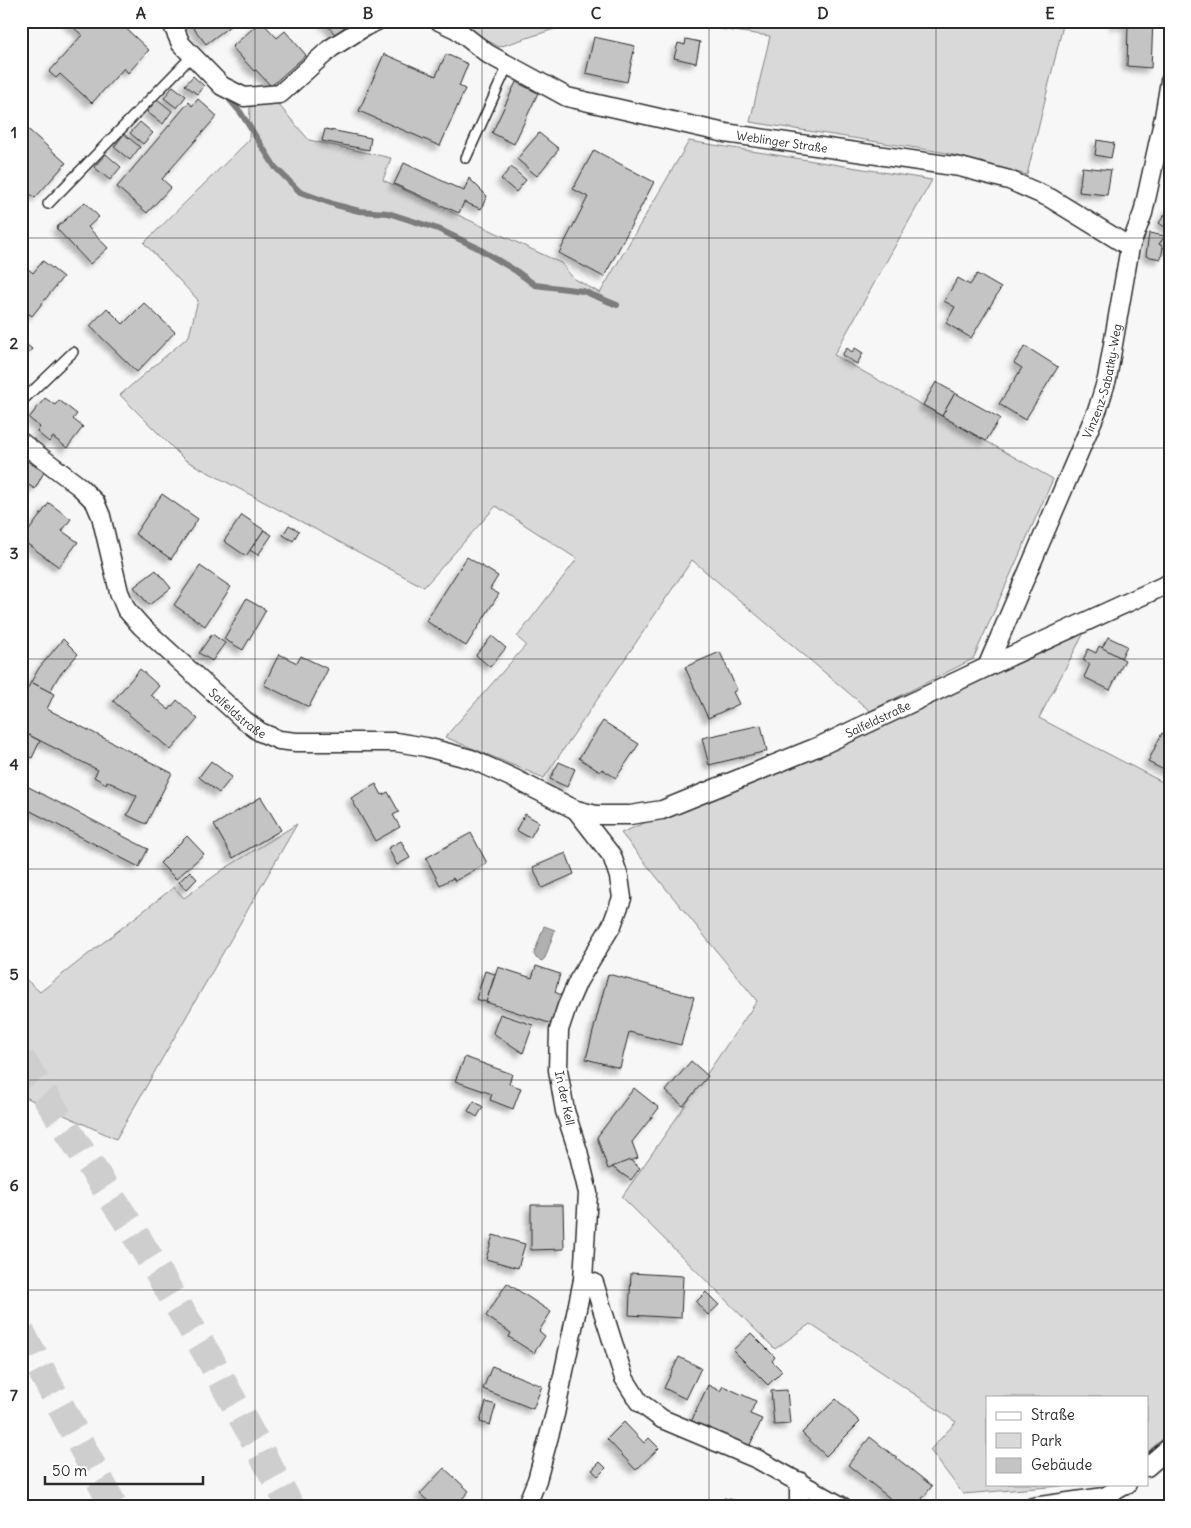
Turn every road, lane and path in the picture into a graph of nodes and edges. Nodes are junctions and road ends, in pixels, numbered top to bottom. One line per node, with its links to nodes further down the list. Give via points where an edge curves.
1 (171, 21): 4 (street, via 181,44)
2 (377, 21): 4 (street, via 331,48 280,94 244,97 222,86)
3 (439, 21): 5 (street, Weblinger Straße)
4 (192, 56): 8 (lane)
5 (508, 65): 7 (lane); 9 (street, Weblinger Straße, via 567,97 725,133 960,167 1009,180 1050,198)
6 (1170, 81): 9 (street, Vinzenz-Sabatky-Weg, via 1143,213)
7 (466, 158)
8 (48, 204)
9 (1130, 247): 14 (street, Vinzenz-Sabatky-Weg, via 1107,379 1098,408)
10 (74, 352): 11 (lane)
11 (21, 402)
12 (21, 442): 15 (street, Salfeldstraße, via 95,502 102,516 119,592 126,609 260,732 279,740 296,742 396,742 426,747 471,759)
13 (1170, 583): 14 (street, Salfeldstraße)
14 (987, 666): 15 (street, Salfeldstraße, via 822,745 662,810 630,815 596,815)
15 (576, 810): 16 (street, Salfeldstraße, via 612,856)
16 (622, 898): 17 (street, In der Kell, via 612,925 578,981 559,1030 558,1070 562,1094 588,1193)
17 (583, 1280): 20 (street, via 594,1283 624,1378 639,1402 662,1419 757,1459); 22 (street, In der Kell, via 555,1414)
18 (1170, 1447): 19 (street)
19 (1148, 1466)
20 (799, 1481): 23 (street); 24 (street)
21 (1123, 1486): 25 (street, via 1104,1497)
22 (526, 1507)
23 (799, 1507)
24 (843, 1507)
25 (1033, 1507)

